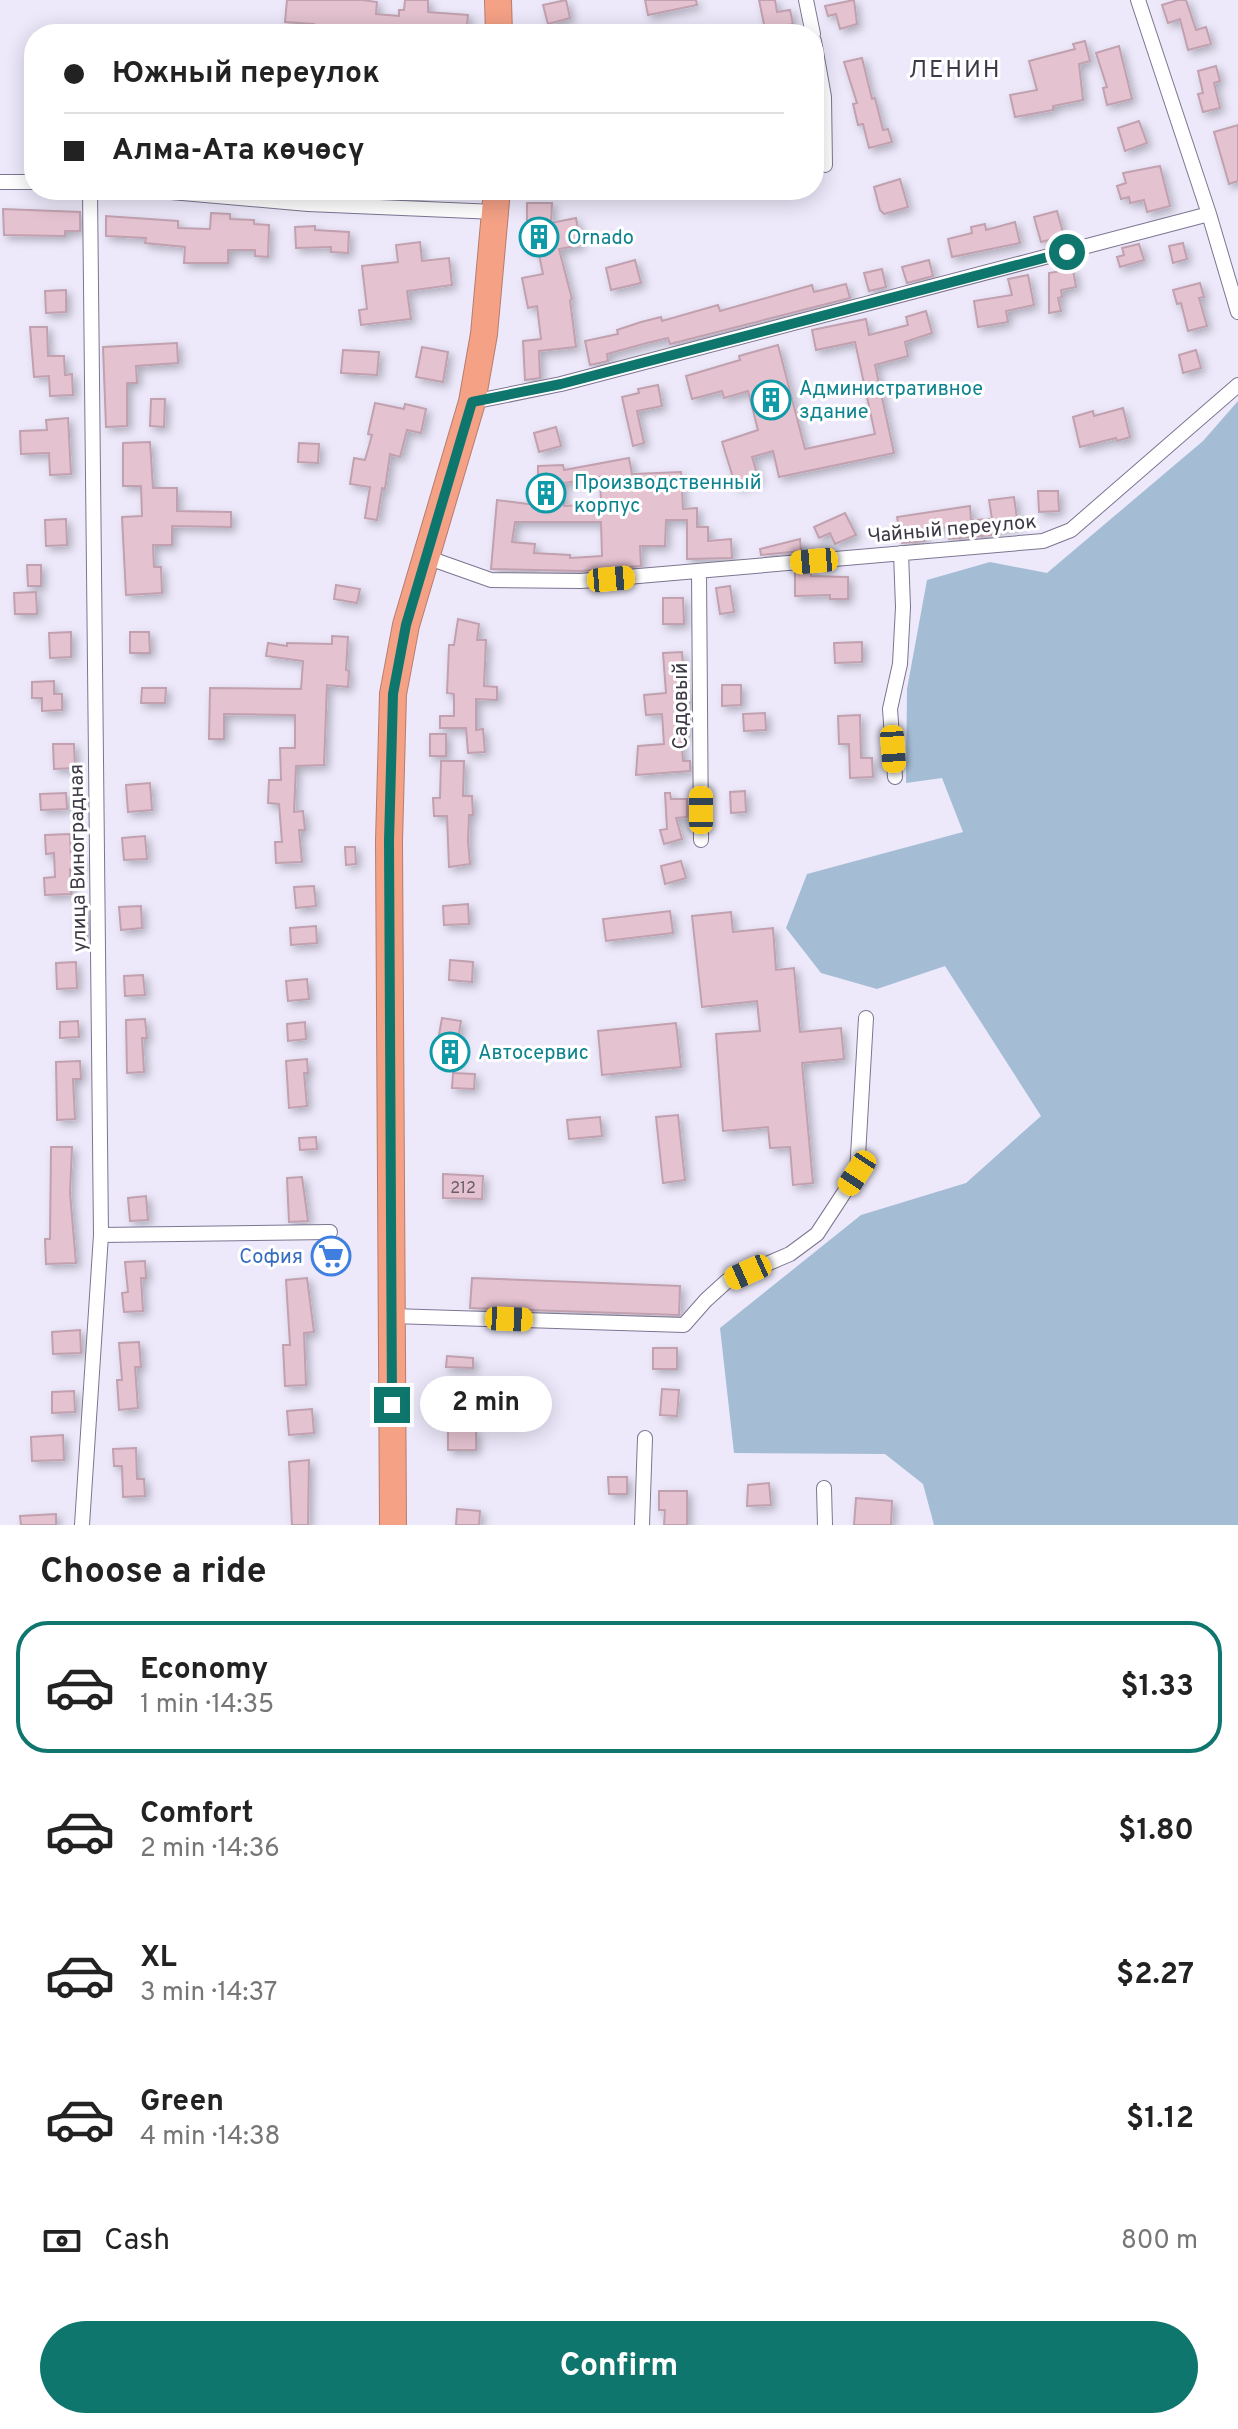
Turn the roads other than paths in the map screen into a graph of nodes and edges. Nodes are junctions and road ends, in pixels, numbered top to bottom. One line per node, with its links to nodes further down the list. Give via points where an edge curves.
1 (498, 0): 4 (highway)
2 (806, 0): 5 (street)
3 (1138, 0): 13 (street)
4 (499, 24)
5 (811, 24)
6 (824, 97): 7 (street)
7 (825, 165)
8 (0, 182): 9 (street)
9 (24, 182)
10 (90, 200): 24 (street, улица Виноградная)
11 (262, 200): 12 (street)
12 (496, 201): 16 (highway)
13 (1209, 214): 14 (street); 16 (street, via 561,384)
14 (1238, 312)
15 (1238, 385): 17 (street, Чайный переулок, via 1071,530 1043,541)
16 (472, 402): 18 (highway)
17 (901, 553): 19 (street, Чайный переулок); 20 (street, via 900,664 890,709)
18 (426, 557): 19 (street, Чайный переулок, via 491,580 581,581); 25 (highway, via 393,694)
19 (699, 571): 21 (street, Садовый)
20 (895, 777)
21 (701, 840)
22 (866, 1018): 25 (street, via 857,1173 817,1234 790,1254 727,1281 684,1325)
23 (330, 1232): 24 (street)
24 (101, 1235): 28 (street, улица Виноградная)
25 (392, 1316): 29 (highway)
26 (645, 1438): 30 (street)
27 (824, 1488): 31 (street)
28 (82, 1525)
29 (393, 1525)
30 (642, 1525)
31 (825, 1525)

